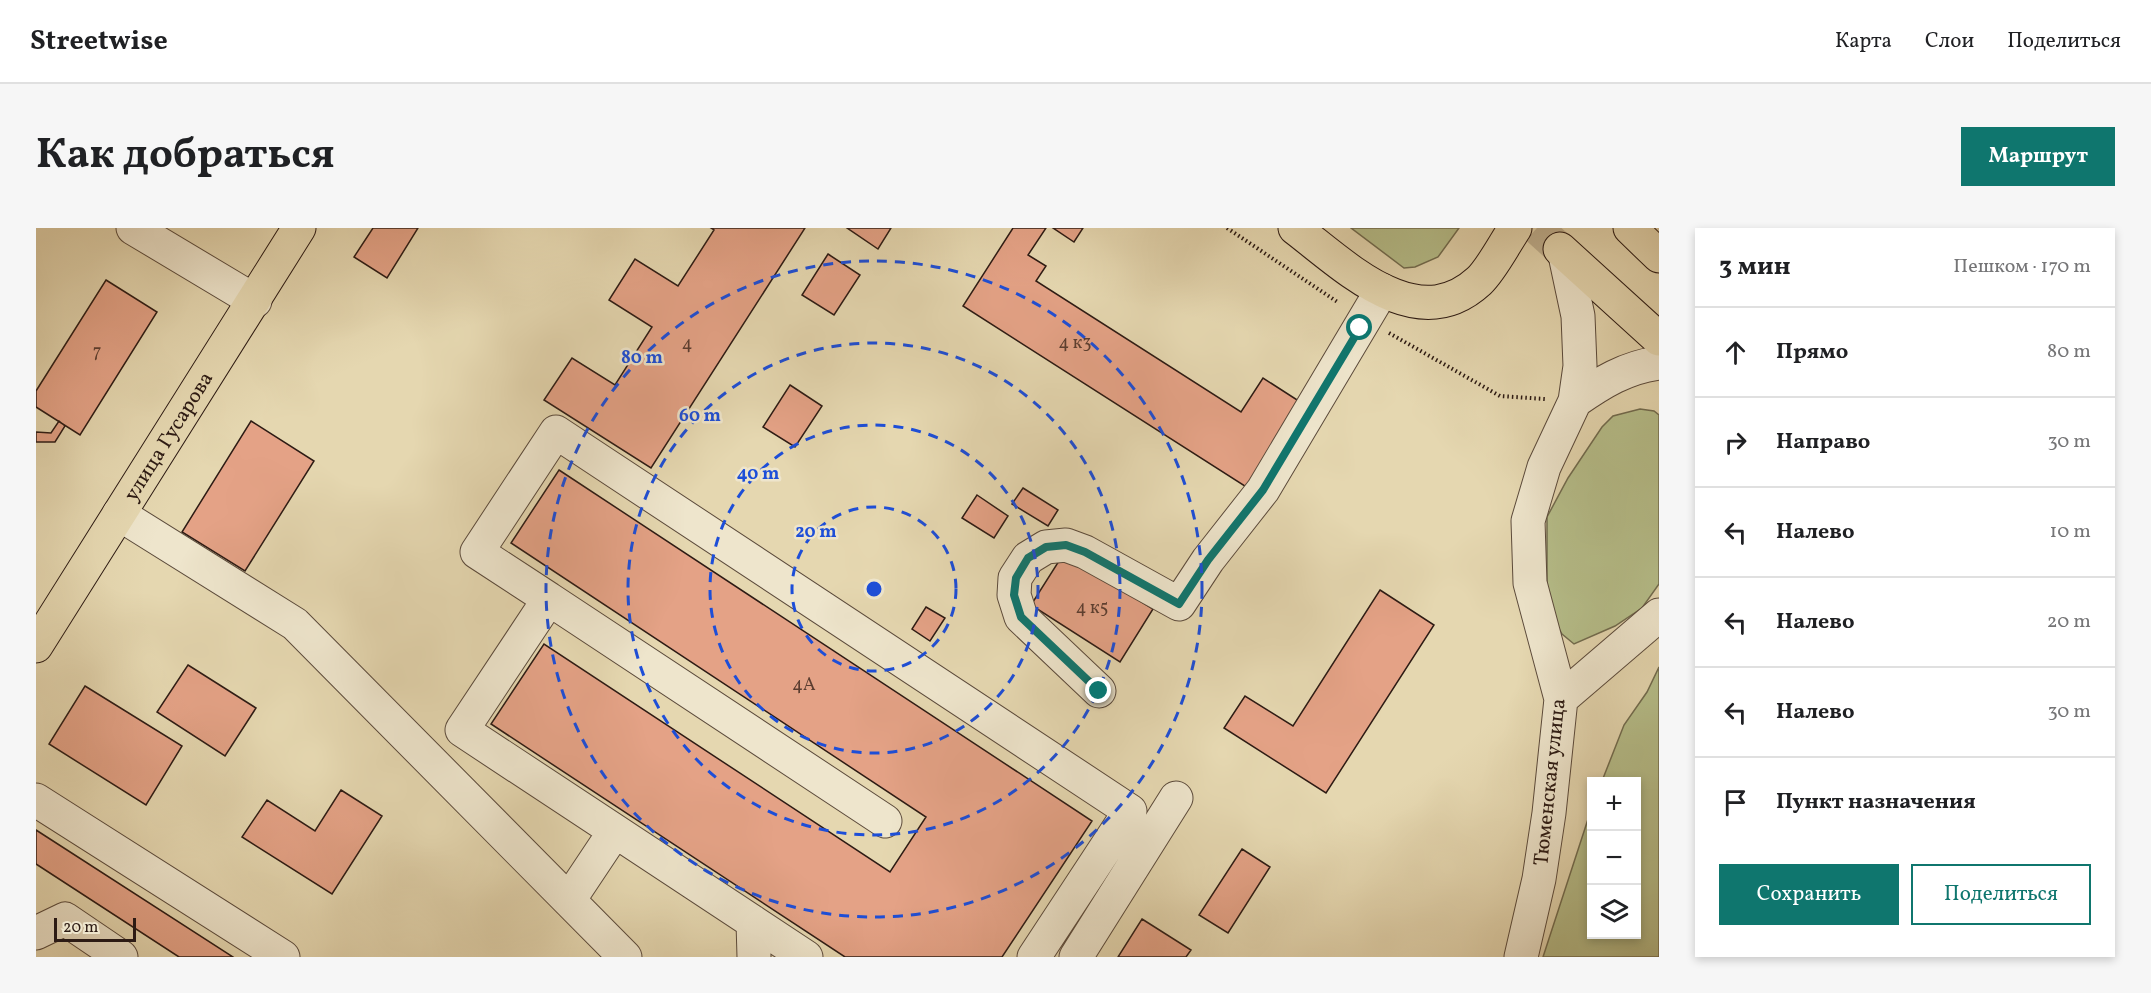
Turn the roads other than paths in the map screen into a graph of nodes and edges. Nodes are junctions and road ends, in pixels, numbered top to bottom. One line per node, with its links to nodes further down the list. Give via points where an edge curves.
1 (133, 228): 9 (street)
2 (299, 228): 9 (main road, улица Гусарова)
3 (1295, 228): 8 (main road)
4 (1515, 228): 8 (main road, via 1480,280 1456,297 1433,304 1410,302)
5 (1630, 228): 7 (main road)
6 (1563, 252): 10 (main road); 12 (street, Тюменская улица, via 1578,316 1580,366)
7 (1659, 255)
8 (1382, 290): 17 (street, via 1263,490 1179,604 1066,545 1046,547 1028,558 1016,578 1014,595 1021,617)
9 (255, 301): 13 (main road, улица Гусарова)
10 (1659, 339)
11 (1659, 363): 12 (street, Тюменская улица, via 1627,370)
12 (1560, 400): 18 (street, Тюменская улица, via 1528,520 1530,583)
13 (119, 514): 16 (main road, улица Гусарова); 23 (street, via 295,624)
14 (549, 599): 21 (street); 22 (street, via 462,730); 31 (street, via 477,552 556,432 1130,811)
15 (1659, 615): 18 (street)
16 (36, 646)
17 (1099, 691)
18 (1561, 699): 33 (street, Тюменская улица, via 1539,879)
19 (1176, 798): 32 (street)
20 (36, 800): 27 (street)
21 (885, 821)
22 (615, 831): 23 (street); 24 (street)
23 (569, 900): 28 (street)
24 (753, 922): 29 (street); 30 (street)
25 (36, 933): 26 (street, via 64,919)
26 (121, 957)
27 (282, 957)
28 (625, 957)
29 (754, 957)
30 (806, 957)
31 (1034, 957)
32 (1076, 957)
33 (1521, 957)

